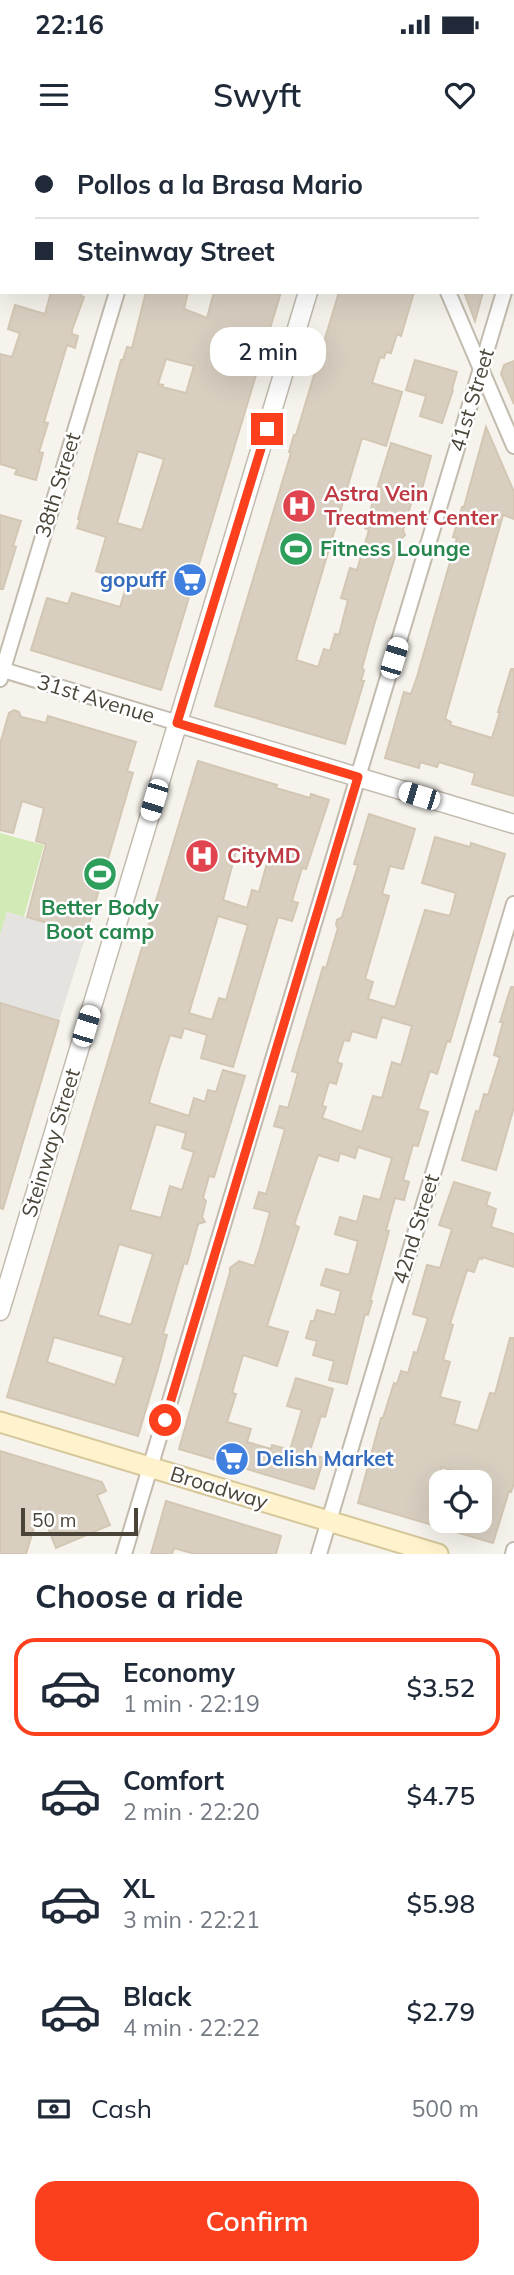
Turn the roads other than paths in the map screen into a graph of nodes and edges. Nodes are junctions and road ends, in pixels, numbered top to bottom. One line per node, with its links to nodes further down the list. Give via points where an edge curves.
1 (116, 294): 7 (street, 38th Street)
2 (307, 294): 8 (street, Steinway Street)
3 (449, 294): 5 (street)
4 (503, 294): 5 (street, 41st Street)
5 (481, 369): 6 (street); 9 (street, 41st Street)
6 (514, 446)
7 (1, 673): 8 (street, 31st Avenue)
8 (177, 723): 9 (street, 31st Avenue); 12 (street, Steinway Street)
9 (358, 777): 10 (street, 31st Avenue); 14 (street, 41st Street)
10 (514, 824)
11 (514, 904): 15 (street, 42nd Street)
12 (0, 1311)
13 (0, 1422): 14 (main road, Broadway)
14 (150, 1468): 15 (main road, Broadway); 16 (street, 41st Street)
15 (328, 1521): 17 (street, 42nd Street); 18 (main road, Broadway)
16 (124, 1554)
17 (318, 1554)
18 (438, 1554)

